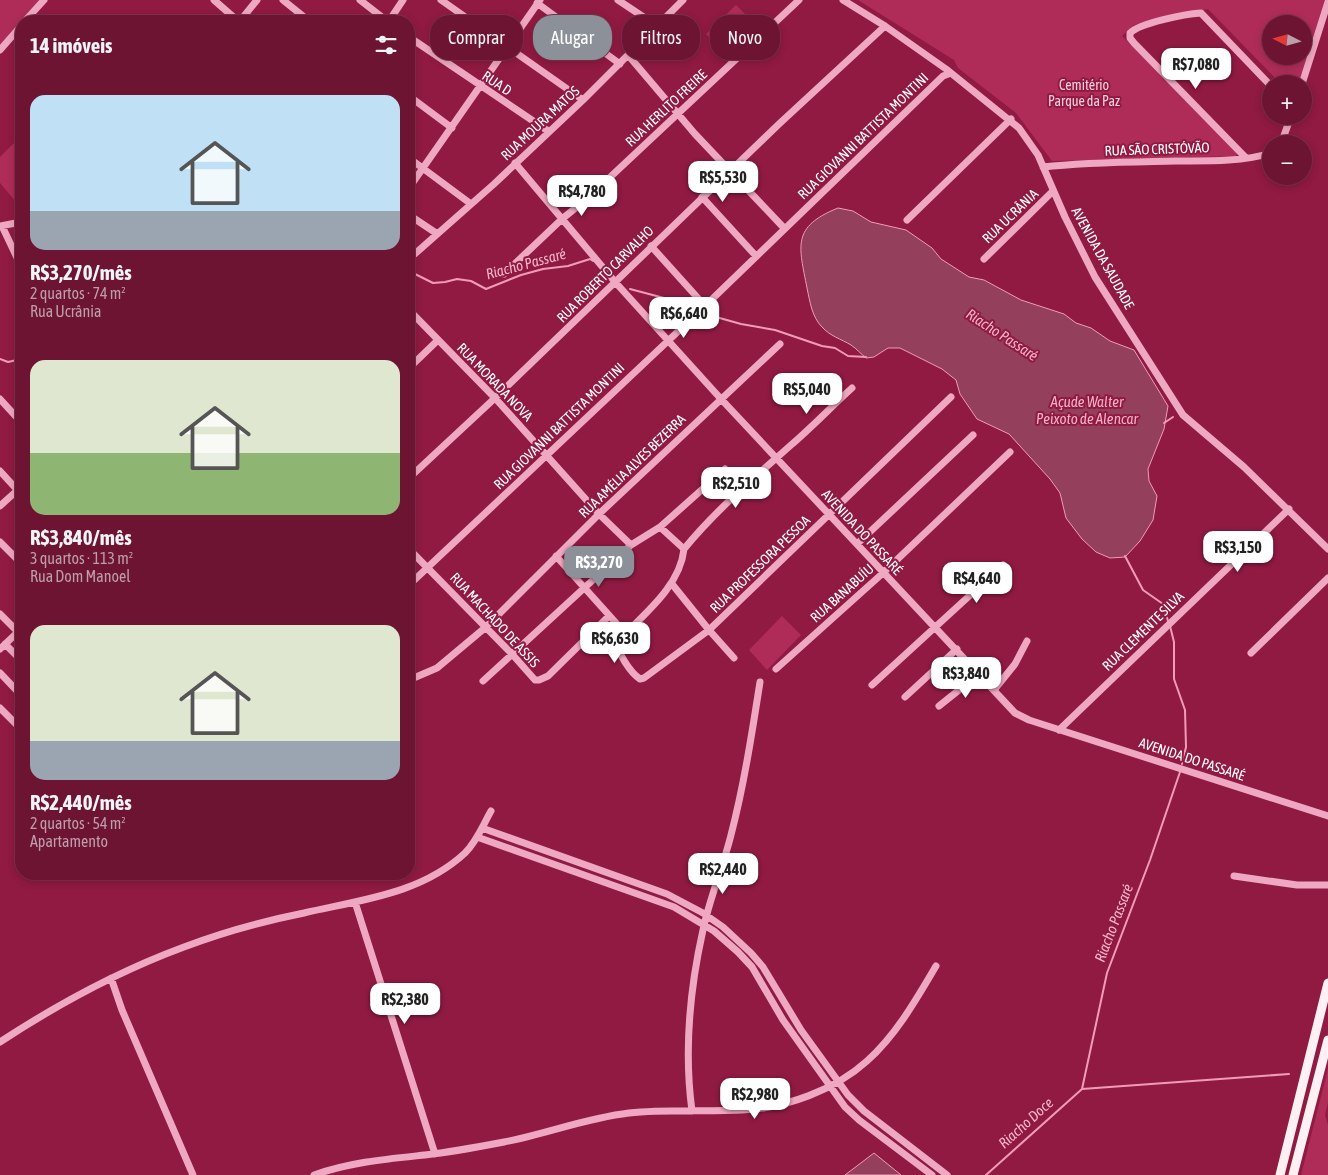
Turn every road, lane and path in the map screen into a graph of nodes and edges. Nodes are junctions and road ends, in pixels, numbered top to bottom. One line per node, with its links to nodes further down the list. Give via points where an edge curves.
1 (44, 0): 14 (street)
2 (214, 0): 15 (street)
3 (257, 0): 16 (street)
4 (283, 0): 17 (street)
5 (360, 0): 18 (street)
6 (403, 0): 19 (street)
7 (441, 0): 20 (street)
8 (618, 0): 21 (street)
9 (684, 0): 22 (street, RUA MOURA MATOS)
10 (799, 0): 39 (street, RUA HERLITO FREIRE)
11 (843, 0): 24 (street, AVENIDA DA SAUDADE)
12 (538, 2): 23 (street); 32 (street)
13 (1328, 2): 34 (street)
14 (30, 15)
15 (232, 15)
16 (244, 15)
17 (302, 15)
18 (380, 15)
19 (392, 15)
20 (462, 15)
21 (640, 15)
22 (668, 15)
23 (523, 24)
24 (885, 26): 33 (street, AVENIDA DA SAUDADE); 49 (street, RUA ROBERTO CARVALHO)
25 (15, 33): 27 (street)
26 (415, 41): 36 (street, RUA D)
27 (0, 50)
28 (523, 58): 38 (street)
29 (499, 60): 36 (street)
30 (624, 60): 32 (street, RUA MOURA MATOS)
31 (632, 60): 39 (street)
32 (620, 64): 38 (street, RUA MOURA MATOS)
33 (947, 73): 40 (street, AVENIDA DA SAUDADE); 59 (street, RUA GIOVANNI BATTISTA MONTINI)
34 (1305, 75)
35 (1262, 77): 44 (street, via 1201,13 1130,33 1138,48)
36 (479, 87): 41 (street); 42 (street, RUA D)
37 (415, 100): 41 (street)
38 (583, 100): 42 (street, RUA MOURA MATOS)
39 (678, 113): 49 (street); 55 (street, RUA HERLITO FREIRE)
40 (1011, 119): 47 (street, AVENIDA DA SAUDADE, via 1030,142); 56 (street)
41 (452, 128): 48 (street)
42 (548, 132): 46 (street, RUA MOURA MATOS)
43 (1262, 155): 44 (street, RUA SÃO CRISTÓVÃO)
44 (1246, 158): 47 (street, RUA SÃO CRISTÓVÃO)
45 (415, 163): 48 (street)
46 (515, 163): 53 (street, RUA MOURA MATOS); 55 (street, AVENIDA DO PASSARÉ)
47 (1043, 167): 51 (street, AVENIDA DA SAUDADE)
48 (422, 168): 50 (street); 53 (street)
49 (731, 171): 52 (street, RUA ROBERTO CARVALHO); 59 (street)
50 (415, 179)
51 (1053, 191): 65 (street, RUA UCRÂNIA); 90 (street, AVENIDA DA SAUDADE, via 1095,277 1183,415 1244,466)
52 (702, 197): 61 (street, RUA ROBERTO CARVALHO); 64 (street)
53 (471, 204): 60 (street, RUA MOURA MATOS)
54 (415, 219): 60 (street)
55 (562, 219): 66 (street, RUA HERLITO FREIRE); 67 (street, AVENIDA DO PASSARÉ)
56 (907, 220)
57 (15, 223): 58 (street)
58 (1, 226): 63 (street)
59 (784, 228): 64 (street, RUA GIOVANNI BATTISTA MONTINI)
60 (436, 233): 62 (street, RUA MOURA MATOS)
61 (651, 246): 67 (street, RUA ROBERTO CARVALHO); 68 (street)
62 (415, 253)
63 (15, 254)
64 (756, 256): 68 (street, RUA GIOVANNI BATTISTA MONTINI)
65 (984, 259)
66 (504, 274)
67 (616, 283): 70 (street, AVENIDA DO PASSARÉ); 76 (street, RUA ROBERTO CARVALHO)
68 (705, 306): 70 (street, RUA GIOVANNI BATTISTA MONTINI)
69 (415, 317): 71 (street, RUA MORADA NOVA)
70 (667, 340): 78 (street, AVENIDA DO PASSARÉ); 82 (street, RUA GIOVANNI BATTISTA MONTINI)
71 (437, 341): 73 (street); 76 (street, RUA MORADA NOVA)
72 (780, 344): 78 (street, RUA AMÉLIA ALVES BEZERRA)
73 (415, 362)
74 (852, 388): 83 (street)
75 (951, 397): 92 (street, RUA PROFESSORA PESSOA)
76 (495, 398): 82 (street, RUA MORADA NOVA); 86 (street, RUA ROBERTO CARVALHO)
77 (0, 399): 79 (street)
78 (721, 399): 83 (street, AVENIDA DO PASSARÉ); 91 (street, RUA AMÉLIA ALVES BEZERRA)
79 (15, 415)
80 (973, 435): 95 (street)
81 (1010, 452): 104 (street, RUA BANABUÍU)
82 (546, 456): 91 (street, RUA MORADA NOVA); 103 (street, RUA GIOVANNI BATTISTA MONTINI)
83 (776, 458): 92 (street, AVENIDA DO PASSARÉ); 97 (street, via 716,512)
84 (725, 469): 93 (street)
85 (0, 471): 87 (street)
86 (415, 472)
87 (15, 485)
88 (15, 494): 89 (street)
89 (0, 506)
90 (1289, 510): 98 (street, AVENIDA DA SAUDADE); 137 (street, RUA CLEMENTE SILVA)
91 (600, 514): 96 (street, RUA MORADA NOVA); 100 (street, RUA AMÉLIA ALVES BEZERRA)
92 (830, 514): 95 (street, AVENIDA DO PASSARÉ); 114 (street, RUA PROFESSORA PESSOA)
93 (660, 527): 96 (street); 97 (street)
94 (0, 542): 101 (street)
95 (857, 544): 104 (street, AVENIDA DO PASSARÉ)
96 (631, 545): 108 (street)
97 (684, 549): 107 (street)
98 (1328, 549)
99 (415, 555): 103 (street, RUA MACHADO DE ASSIS)
100 (556, 556): 108 (street); 112 (street, RUA AMÉLIA ALVES BEZERRA)
101 (15, 557)
102 (1003, 565): 113 (street)
103 (427, 568): 106 (street, RUA GIOVANNI BATTISTA MONTINI); 112 (street, RUA MACHADO DE ASSIS)
104 (882, 573): 113 (street, AVENIDA DO PASSARÉ); 124 (street, RUA BANABUÍU)
105 (1328, 578): 120 (street)
106 (415, 580)
107 (672, 584): 114 (street); 115 (street)
108 (584, 588): 110 (street); 121 (street)
109 (0, 614): 111 (street)
110 (609, 616): 115 (street); 121 (street, RUA MACHADO DE ASSIS, via 548,676 540,680 532,678)
111 (15, 627)
112 (486, 627): 121 (street, RUA MACHADO DE ASSIS); 127 (street, RUA AMÉLIA ALVES BEZERRA, via 437,668)
113 (936, 628): 119 (street, AVENIDA DO PASSARÉ); 130 (street)
114 (709, 630): 115 (street, RUA PROFESSORA PESSOA, via 640,679 617,647); 123 (street)
115 (625, 633)
116 (15, 635): 118 (street)
117 (1027, 641): 132 (street, via 1015,664)
118 (3, 646): 122 (street)
119 (957, 650): 126 (street, AVENIDA DO PASSARÉ); 133 (street)
120 (1251, 653)
121 (512, 654): 128 (street)
122 (15, 655)
123 (734, 658)
124 (776, 669)
125 (0, 673): 131 (street)
126 (979, 674): 132 (street, AVENIDA DO PASSARÉ); 134 (street)
127 (415, 677)
128 (483, 681)
129 (760, 682): 145 (street, via 738,809)
130 (872, 685)
131 (15, 689)
132 (994, 690): 137 (street, AVENIDA DO PASSARÉ, via 1015,713)
133 (905, 697)
134 (939, 706)
135 (0, 708): 136 (street)
136 (15, 723)
137 (1059, 730): 139 (street, AVENIDA DO PASSARÉ)
138 (491, 811): 140 (street)
139 (1328, 816)
140 (482, 828): 141 (street); 145 (street, via 667,894)
141 (477, 838): 144 (street, via 466,852 433,877); 146 (street, via 660,902)
142 (1234, 876): 143 (street, via 1297,885)
143 (1328, 884)
144 (355, 902): 148 (street, via 219,935); 155 (street)
145 (706, 915): 146 (street); 152 (street, via 739,941 763,966 801,1030)
146 (704, 925): 153 (street, via 752,967 783,1020); 154 (street, via 694,976 689,1036)
147 (936, 966): 152 (street, via 894,1031 868,1061)
148 (111, 978): 151 (street, via 43,1014); 156 (street)
149 (1328, 984): 160 (main road)
150 (1328, 1040): 161 (main road)
151 (0, 1042)
152 (838, 1081): 153 (street); 159 (street, via 864,1112)
153 (829, 1086): 154 (street, via 772,1106); 158 (street, via 859,1120)
154 (692, 1111): 155 (street, via 605,1116 504,1142)
155 (435, 1154): 157 (street, via 369,1160)
156 (193, 1175)
157 (314, 1175)
158 (932, 1175)
159 (946, 1175)
160 (1280, 1175)
161 (1293, 1175)

